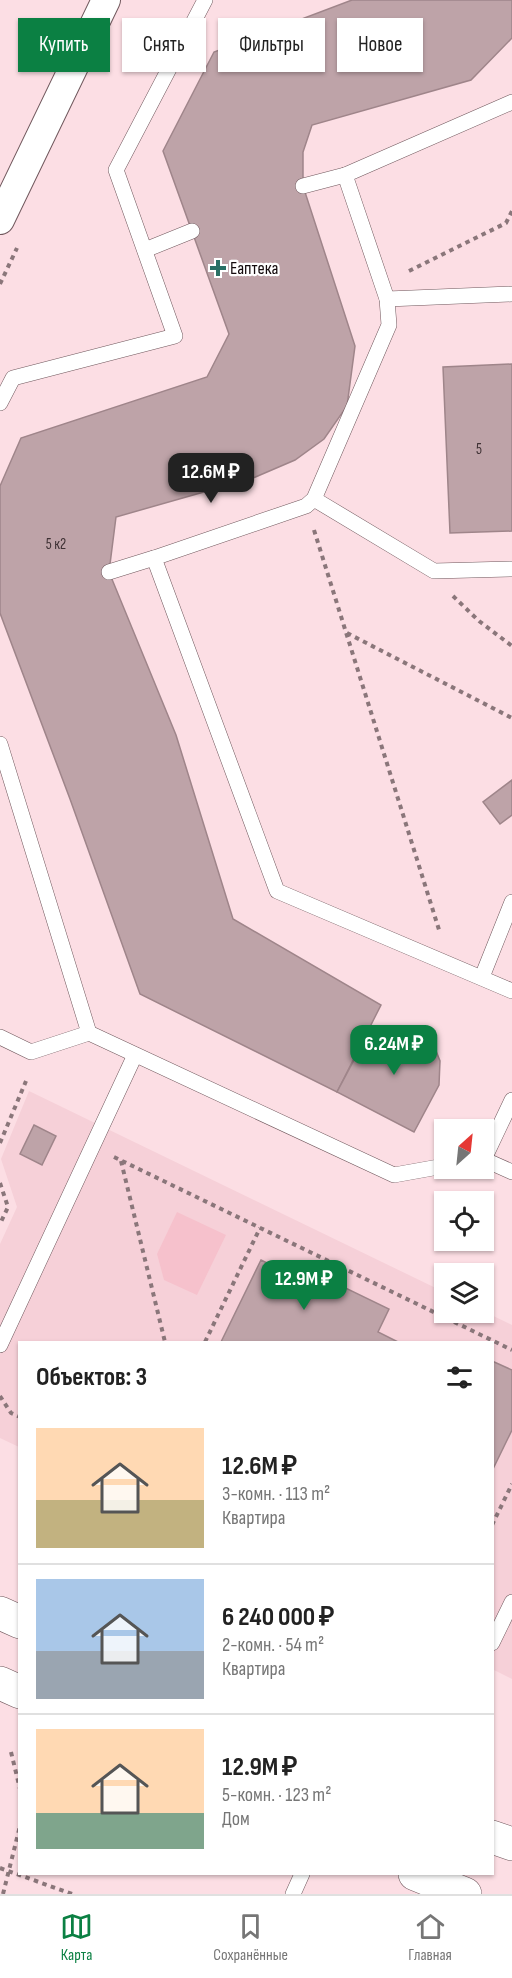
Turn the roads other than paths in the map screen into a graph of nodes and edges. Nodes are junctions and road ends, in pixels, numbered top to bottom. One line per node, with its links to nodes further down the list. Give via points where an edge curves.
1 (106, 0): 6 (street)
2 (205, 0): 8 (lane, via 116,170)
3 (512, 102): 4 (lane)
4 (345, 175): 5 (lane); 9 (lane)
5 (303, 186)
6 (0, 220)
7 (192, 231): 8 (lane)
8 (145, 250): 11 (lane, via 175,336)
9 (385, 292): 10 (lane); 13 (lane, via 389,325)
10 (512, 294)
11 (6, 375): 12 (lane)
12 (0, 403)
13 (310, 503): 14 (lane); 15 (lane, via 434,571)
14 (154, 558): 16 (lane); 19 (lane, via 277,891)
15 (512, 569)
16 (109, 572)
17 (0, 744): 21 (lane)
18 (512, 903): 19 (lane)
19 (482, 977): 20 (lane)
20 (512, 991)
21 (89, 1033): 22 (lane, via 31,1052); 23 (lane)
22 (0, 1037)
23 (135, 1055): 27 (lane, via 394,1174); 29 (lane)
24 (512, 1100): 25 (lane)
25 (494, 1137)
26 (494, 1164): 28 (lane)
27 (434, 1168)
28 (512, 1172)
29 (0, 1345)
30 (512, 1602): 33 (lane)
31 (0, 1613): 32 (main road)
32 (18, 1621)
33 (494, 1639)
34 (0, 1683): 35 (main road)
35 (18, 1691)
36 (494, 1839): 37 (main road)
37 (512, 1844)
38 (302, 1875): 40 (lane)
39 (418, 1875): 41 (main road)
40 (293, 1894)
41 (465, 1894)

